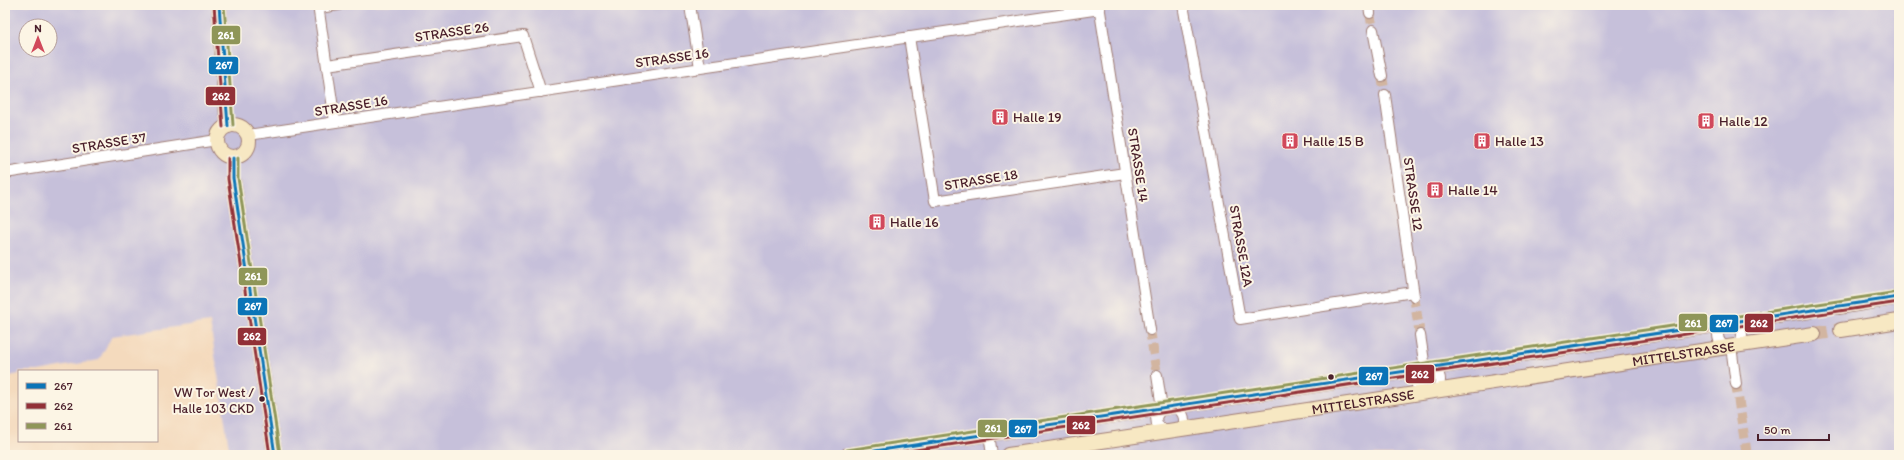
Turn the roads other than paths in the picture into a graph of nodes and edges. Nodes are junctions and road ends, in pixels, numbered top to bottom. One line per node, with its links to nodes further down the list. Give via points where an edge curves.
1 (219, 5): 15 (street)
2 (339, 5): 5 (street)
3 (690, 5): 10 (street)
4 (1183, 5): 21 (street, STRASSE 12A, via 1240,319)
5 (319, 6): 9 (street)
6 (1100, 7): 8 (street, STRASSE 16); 19 (street, STRASSE 14)
7 (1373, 30): 11 (street)
8 (909, 37): 10 (street, STRASSE 16); 19 (street, STRASSE 18, via 935,201)
9 (327, 65): 12 (street, STRASSE 26, via 523,36); 14 (street)
10 (700, 68): 12 (street, STRASSE 16)
11 (1382, 76)
12 (541, 92): 14 (street, STRASSE 16)
13 (1385, 95): 21 (street, STRASSE 12)
14 (335, 122): 16 (street, STRASSE 16)
15 (228, 126): 16 (street, via 242,128); 17 (street, via 220,131)
16 (248, 135): 18 (street, via 249,146 238,157)
17 (217, 140): 18 (street, via 217,146 223,154); 20 (street, STRASSE 37)
18 (233, 158): 40 (street, via 233,178)
19 (1125, 173): 27 (street, STRASSE 14)
20 (5, 174)
21 (1414, 294)
22 (1899, 297): 23 (street)
23 (1838, 307)
24 (1810, 311): 26 (street, MITTELSTRASSE)
25 (1899, 321): 28 (street)
26 (1728, 323): 31 (street, via 1719,329 1718,336 1723,344); 31 (street, via 1737,326 1741,334 1739,342); 32 (street, MITTELSTRASSE)
27 (1150, 330)
28 (1841, 330)
29 (1814, 334): 31 (street, MITTELSTRASSE)
30 (1420, 335): 32 (street)
31 (1730, 346): 34 (street); 35 (street, MITTELSTRASSE)
32 (1425, 368): 35 (street, via 1417,373 1415,381 1420,389); 35 (street, via 1435,370 1440,378 1437,388); 36 (street, MITTELSTRASSE)
33 (1157, 375): 36 (street)
34 (1736, 384)
35 (1428, 392): 37 (street, MITTELSTRASSE)
36 (1168, 407): 37 (street, via 1156,417 1158,425); 37 (street, via 1183,412 1185,419 1184,425); 38 (street, MITTELSTRASSE)
37 (1172, 430): 43 (street, MITTELSTRASSE)
38 (989, 434): 39 (street, MITTELSTRASSE); 42 (street)
39 (866, 454): 41 (street, MITTELSTRASSE)
40 (275, 455)
41 (848, 455)
42 (992, 455)
43 (1008, 455)

